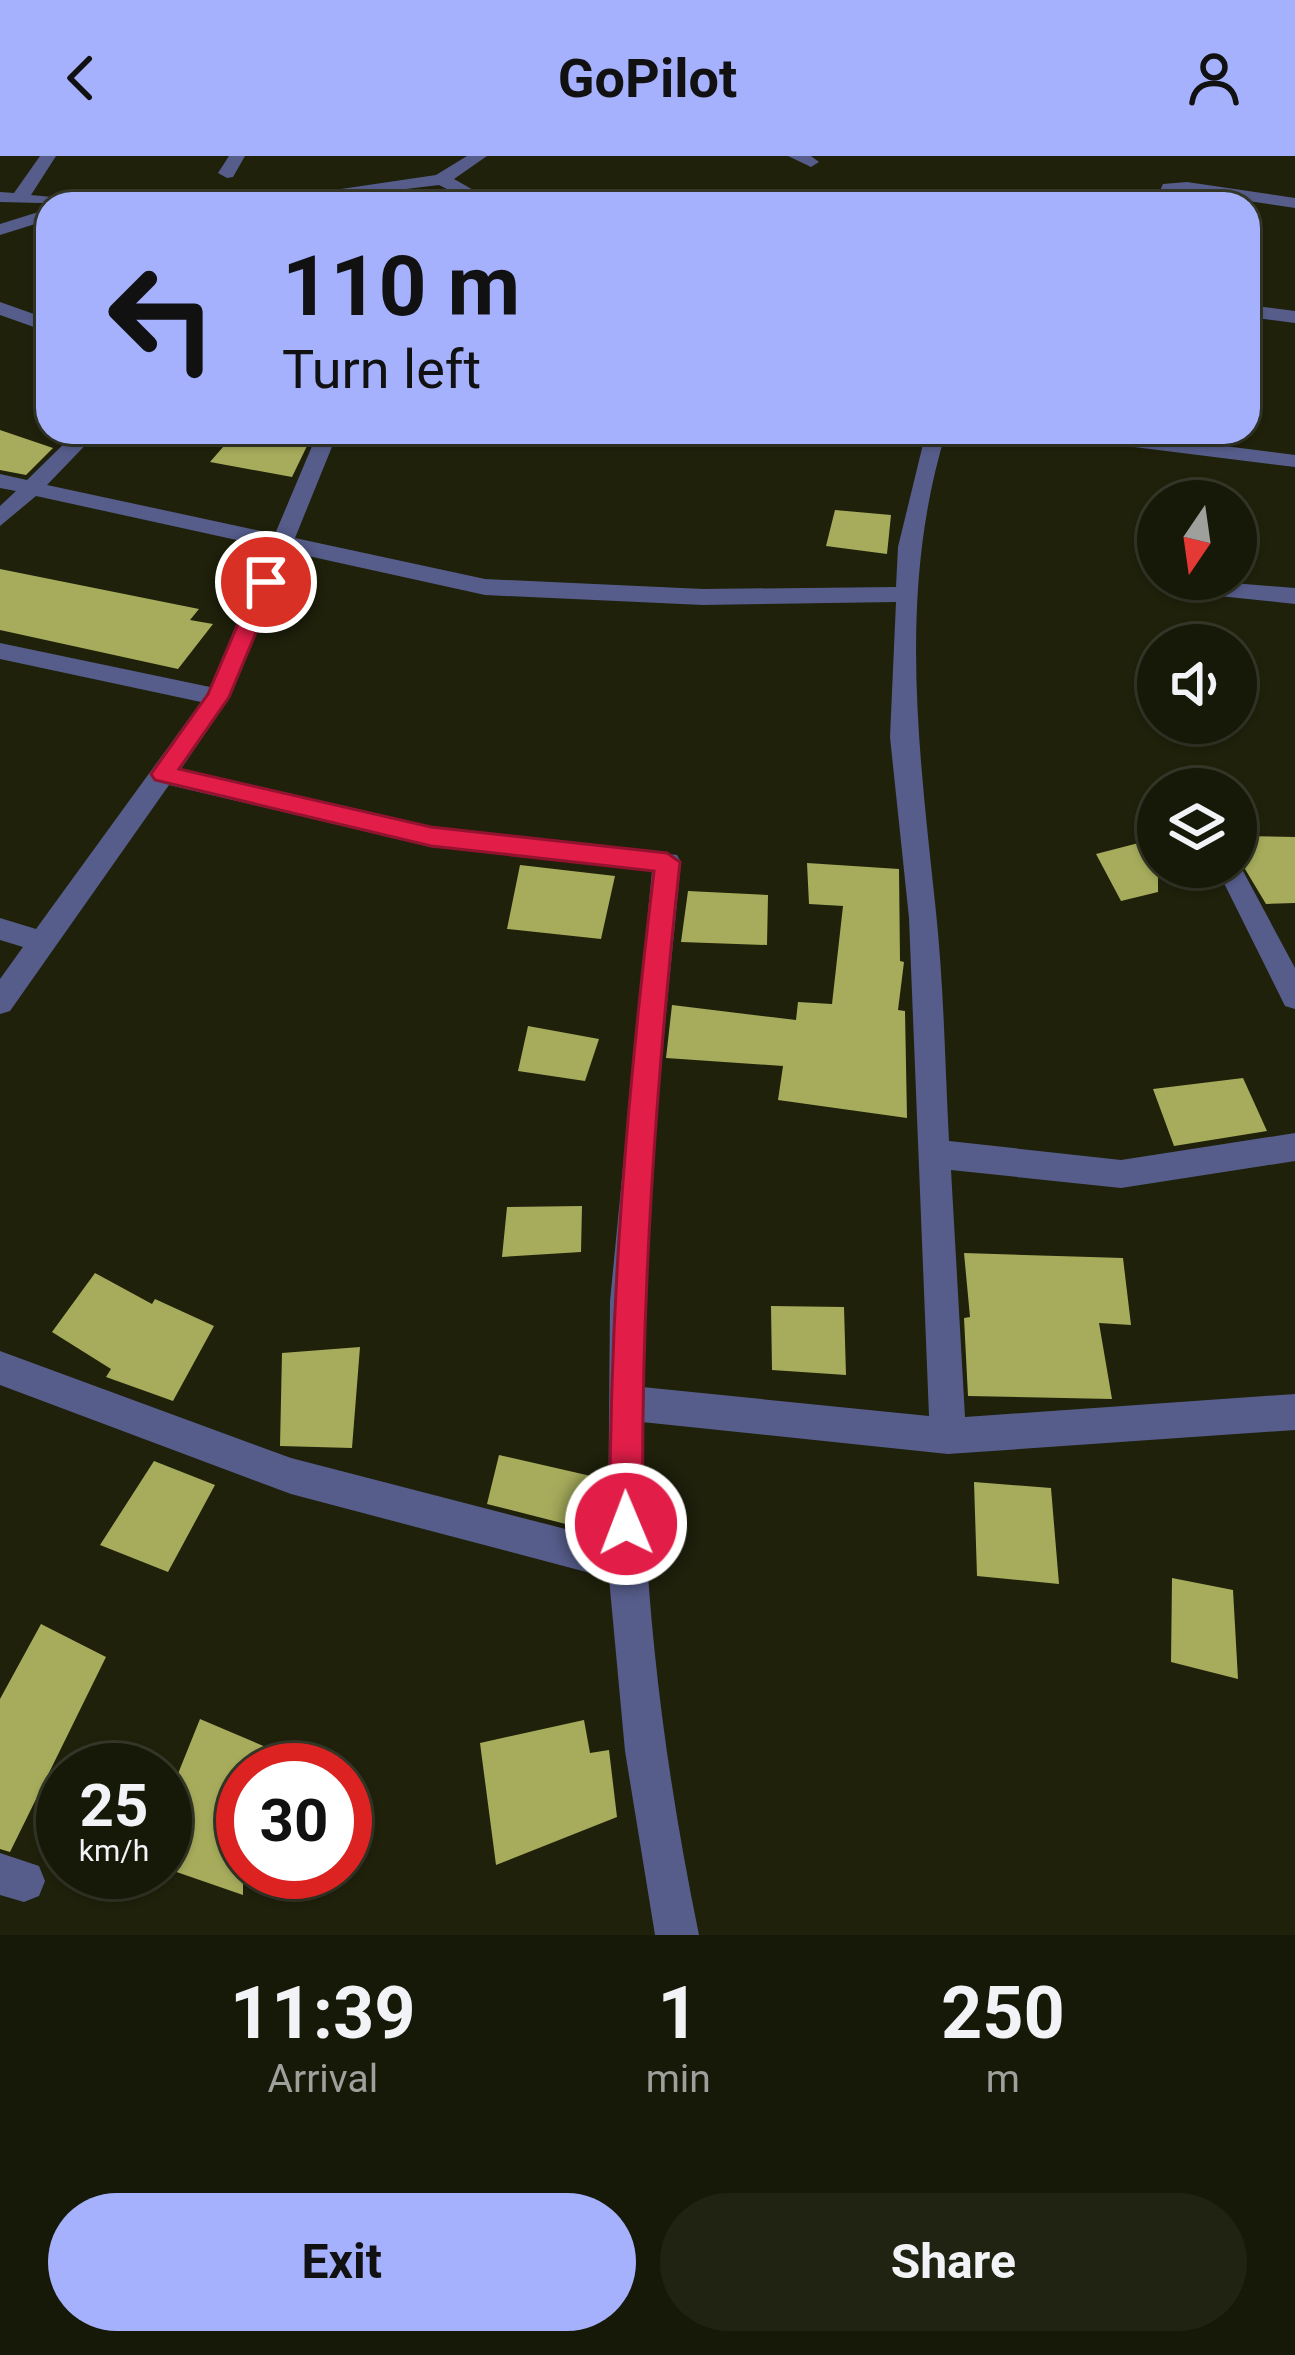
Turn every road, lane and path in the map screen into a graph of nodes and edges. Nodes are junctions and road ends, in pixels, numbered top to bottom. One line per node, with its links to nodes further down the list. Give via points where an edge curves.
1 (48, 156): 8 (street)
2 (479, 156): 3 (street)
3 (442, 179): 4 (street); 5 (street)
4 (333, 192)
5 (466, 192)
6 (1168, 192): 7 (street)
7 (1220, 192)
8 (9, 198)
9 (1260, 198): 10 (street)
10 (1295, 203)
11 (36, 218): 12 (street)
12 (0, 230)
13 (0, 308): 16 (street)
14 (1260, 312): 15 (street)
15 (1295, 317)
16 (36, 322)
17 (76, 444): 23 (street)
18 (323, 444): 25 (street)
19 (932, 444): 27 (street, via 909,547)
20 (1178, 444): 21 (street)
21 (1295, 461)
22 (0, 481): 23 (street)
23 (31, 490): 24 (street); 25 (street)
24 (0, 518)
25 (282, 544): 27 (street, via 485,587 703,598); 30 (street)
26 (1257, 593): 28 (street)
27 (910, 594): 38 (street, via 903,737 923,917)
28 (1295, 596)
29 (0, 651): 30 (street)
30 (218, 697): 31 (street)
31 (163, 774): 34 (street); 40 (street, via 431,837 667,862 640,1101)
32 (1240, 888): 35 (street)
33 (0, 929): 34 (street)
34 (42, 943): 36 (street)
35 (1295, 997)
36 (0, 1002)
37 (1295, 1147): 38 (street, via 1120,1174)
38 (935, 1154): 42 (street)
39 (0, 1368): 43 (street, via 291,1476)
40 (625, 1403): 42 (street); 43 (street)
41 (1295, 1412): 42 (street)
42 (948, 1436)
43 (627, 1564): 44 (street, via 652,1814)
44 (677, 1935)

